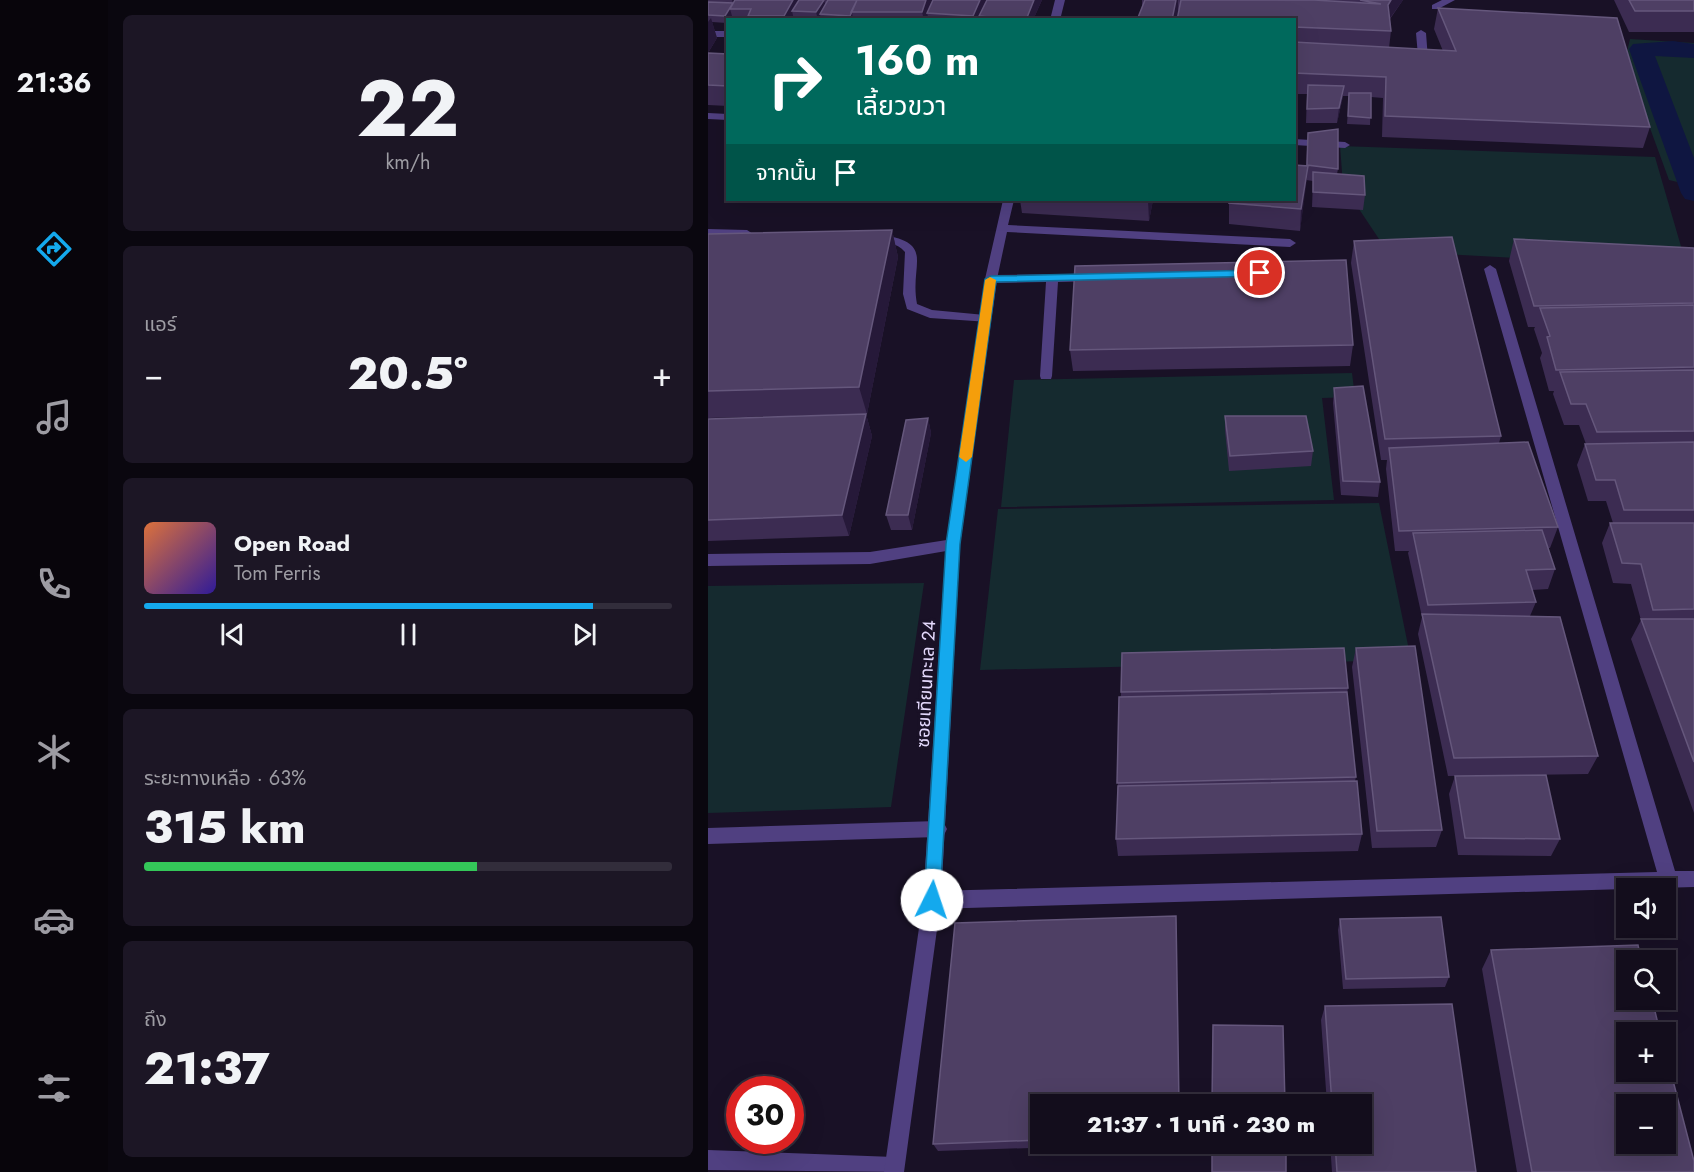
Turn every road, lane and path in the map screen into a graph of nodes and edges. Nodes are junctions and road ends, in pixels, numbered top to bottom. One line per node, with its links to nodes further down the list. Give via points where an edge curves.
1 (1060, 0): 4 (street)
2 (1450, 0): 3 (street)
3 (1435, 7)
4 (1056, 18)
5 (1421, 33): 8 (street, via 1423,59)
6 (708, 34): 7 (street)
7 (726, 34)
8 (1400, 59)
9 (708, 116): 10 (street)
10 (726, 117)
11 (1296, 142): 12 (street)
12 (1345, 145)
13 (1008, 201): 14 (street, ซอยเทียนทะเล 24)
14 (1001, 228): 18 (street); 21 (street, ซอยเทียนทะเล 24)
15 (708, 233): 16 (street)
16 (756, 235)
17 (863, 238): 23 (street, via 902,242 909,248 913,259 908,297 911,306 930,314)
18 (1290, 243)
19 (1490, 269): 29 (street)
20 (1110, 277): 22 (street)
21 (991, 279): 22 (street); 23 (street, ซอยเทียนทะเล 24)
22 (1052, 279): 24 (street)
23 (985, 319): 25 (street, ซอยเทียนทะเล 24)
24 (1046, 376)
25 (953, 544): 26 (street, via 870,558); 27 (street, ซอยเทียนทะเล 24)
26 (708, 560)
27 (938, 829): 28 (street); 33 (street, ซอยเทียนทะเล 24)
28 (708, 836)
29 (1668, 878)
30 (1676, 879): 31 (street)
31 (1694, 879)
32 (1616, 880): 33 (street)
33 (932, 900): 35 (street, ซอยเทียนทะเล 24)
34 (708, 1160): 35 (street)
35 (894, 1169)

